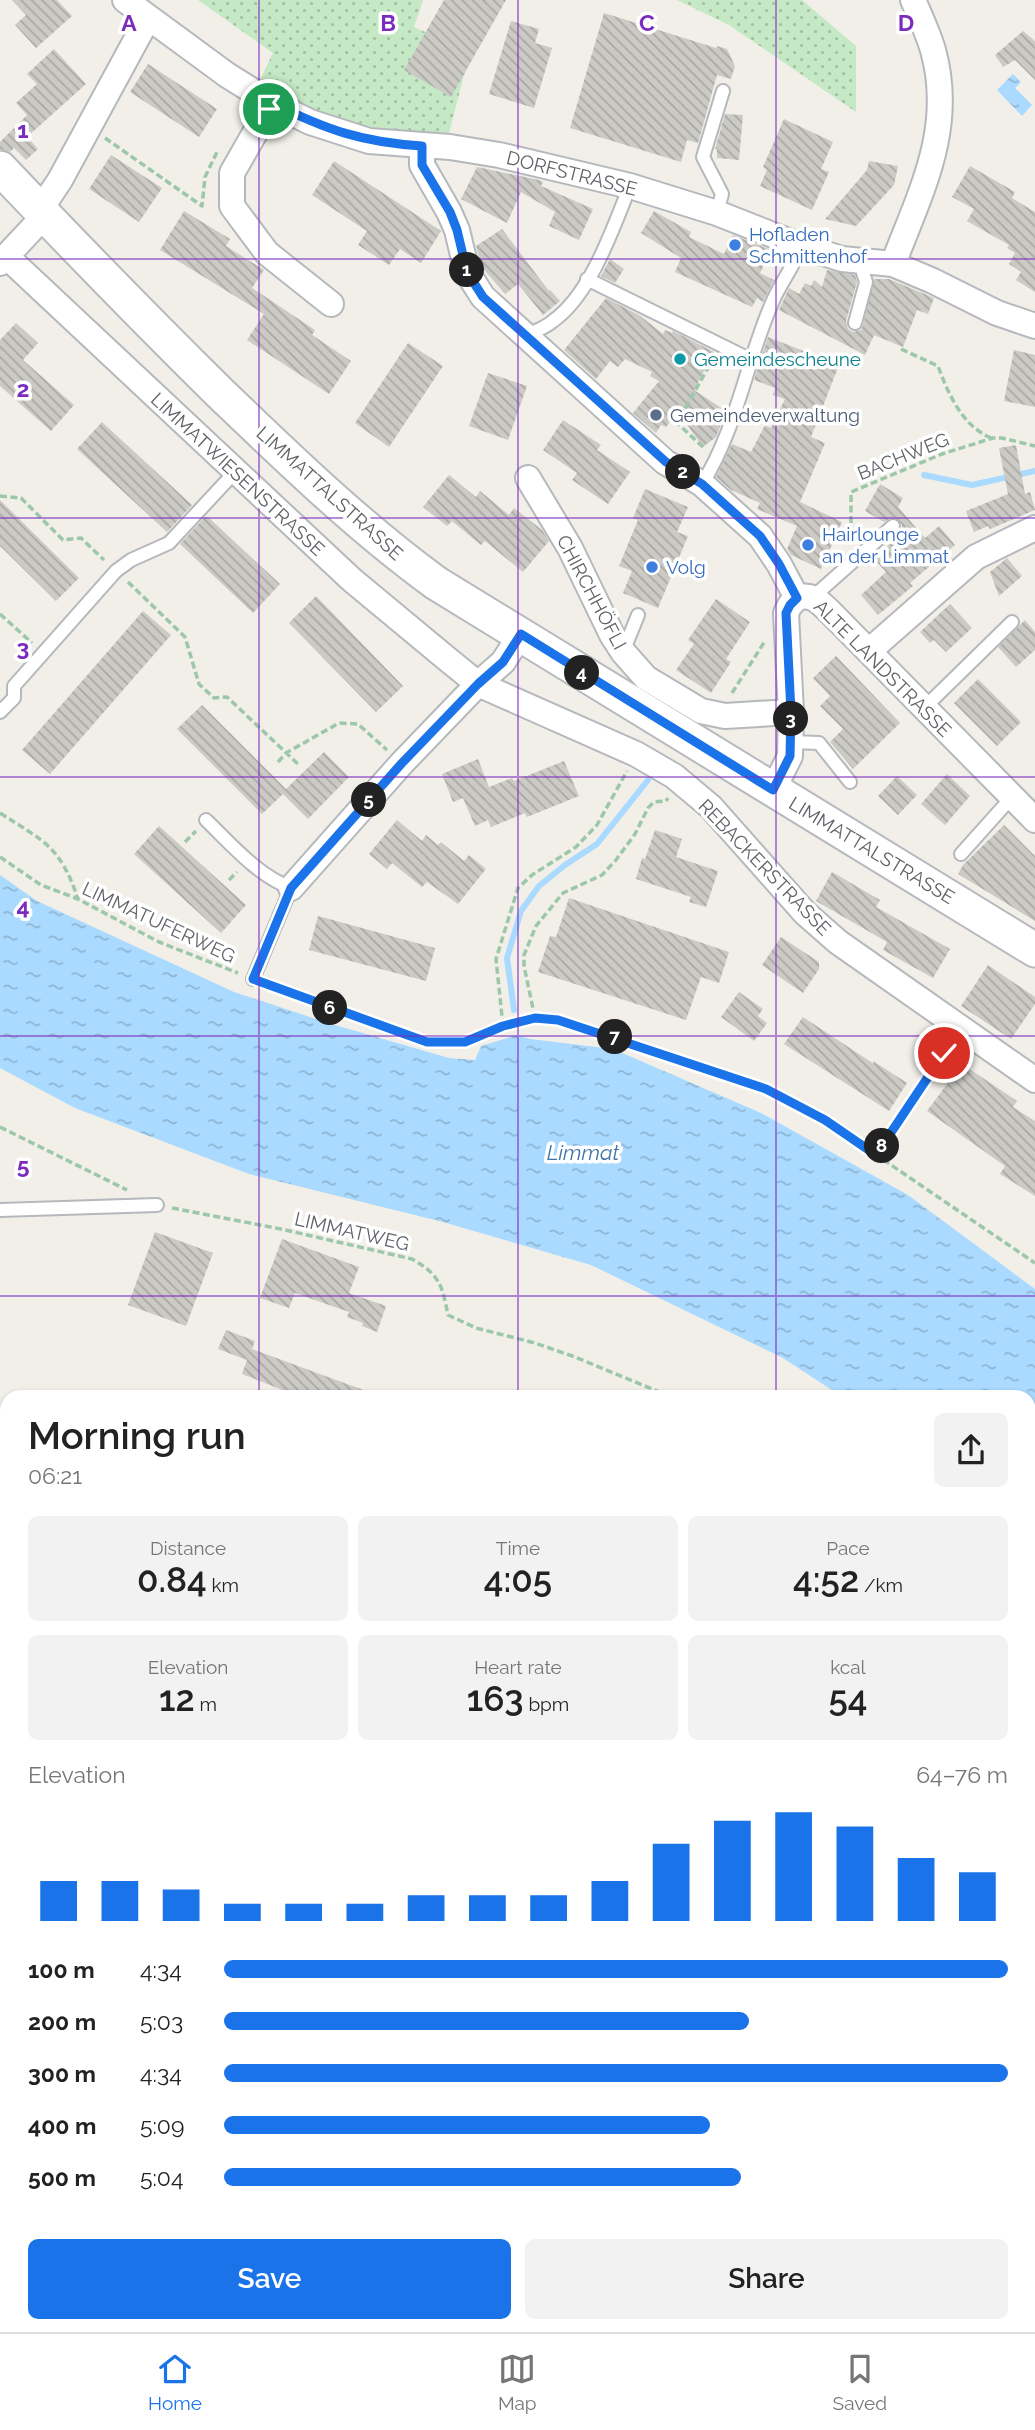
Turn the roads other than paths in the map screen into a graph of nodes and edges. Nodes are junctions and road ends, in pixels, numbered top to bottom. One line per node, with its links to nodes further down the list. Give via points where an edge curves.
1 (125, 0): 3 (street, DORFSTRASSE)
2 (913, 0): 14 (street, via 933,50 940,112 929,173)
3 (148, 18): 5 (street, DORFSTRASSE); 9 (street)
4 (723, 91): 10 (lane, via 704,157 722,194)
5 (272, 103): 6 (street, DORFSTRASSE, via 310,122 369,141); 16 (street, via 232,173 232,206 267,253)
6 (422, 146): 8 (street, DORFSTRASSE, via 499,155); 19 (street, ALTE LANDSTRASSE, via 422,165 450,212 467,272 483,297)
7 (0, 168): 9 (main road, LIMMATTALSTRASSE)
8 (630, 186): 10 (street, DORFSTRASSE); 15 (lane)
9 (42, 213): 12 (street); 29 (main road, LIMMATTALSTRASSE, via 344,511 436,583)
10 (717, 213): 11 (street, DORFSTRASSE)
11 (801, 246): 13 (street, DORFSTRASSE); 20 (lane, via 772,302)
12 (3, 260): 21 (street, LIMMATWIESENSTRASSE)
13 (859, 260): 14 (street, DORFSTRASSE); 17 (lane, via 866,282)
14 (893, 264): 18 (street, DORFSTRASSE)
15 (587, 279): 19 (lane, via 570,306); 20 (lane)
16 (331, 304)
17 (855, 323)
18 (1035, 326)
19 (524, 336): 23 (street, ALTE LANDSTRASSE, via 666,462)
20 (751, 360): 23 (lane, via 723,444)
21 (235, 471): 32 (street, LIMMATWIESENSTRASSE, via 352,580); 34 (lane, via 169,543 116,571 14,686 14,698)
22 (528, 478): 31 (street, CHIRCHHÖFLI)
23 (702, 484): 26 (street, ALTE LANDSTRASSE, via 760,536)
24 (893, 526): 26 (lane)
25 (1035, 528): 30 (street, via 976,557)
26 (805, 597): 30 (street, ALTE LANDSTRASSE); 35 (street, via 790,605 786,613)
27 (638, 615): 31 (lane)
28 (1012, 622): 33 (lane)
29 (521, 634): 32 (street, via 503,662); 38 (main road, LIMMATTALSTRASSE)
30 (869, 651): 33 (street, ALTE LANDSTRASSE)
31 (623, 652): 35 (street, CHIRCHHÖFLI, via 646,678 701,711 725,716)
32 (478, 684): 43 (street); 46 (street, REBACKERSTRASSE, via 636,754 674,776 711,807 830,935)
33 (924, 708): 39 (street, ALTE LANDSTRASSE)
34 (0, 712)
35 (791, 712): 36 (street)
36 (791, 742): 37 (lane, via 819,743); 38 (street, via 790,756)
37 (850, 782)
38 (773, 790): 44 (main road, LIMMATTALSTRASSE)
39 (1012, 797): 41 (street, ALTE LANDSTRASSE); 42 (lane)
40 (206, 820): 43 (lane, via 258,870)
41 (1035, 820)
42 (961, 854)
43 (291, 888): 45 (lane)
44 (1035, 950)
45 (253, 979)
46 (1035, 1080)
47 (157, 1205): 48 (lane)
48 (0, 1210)

